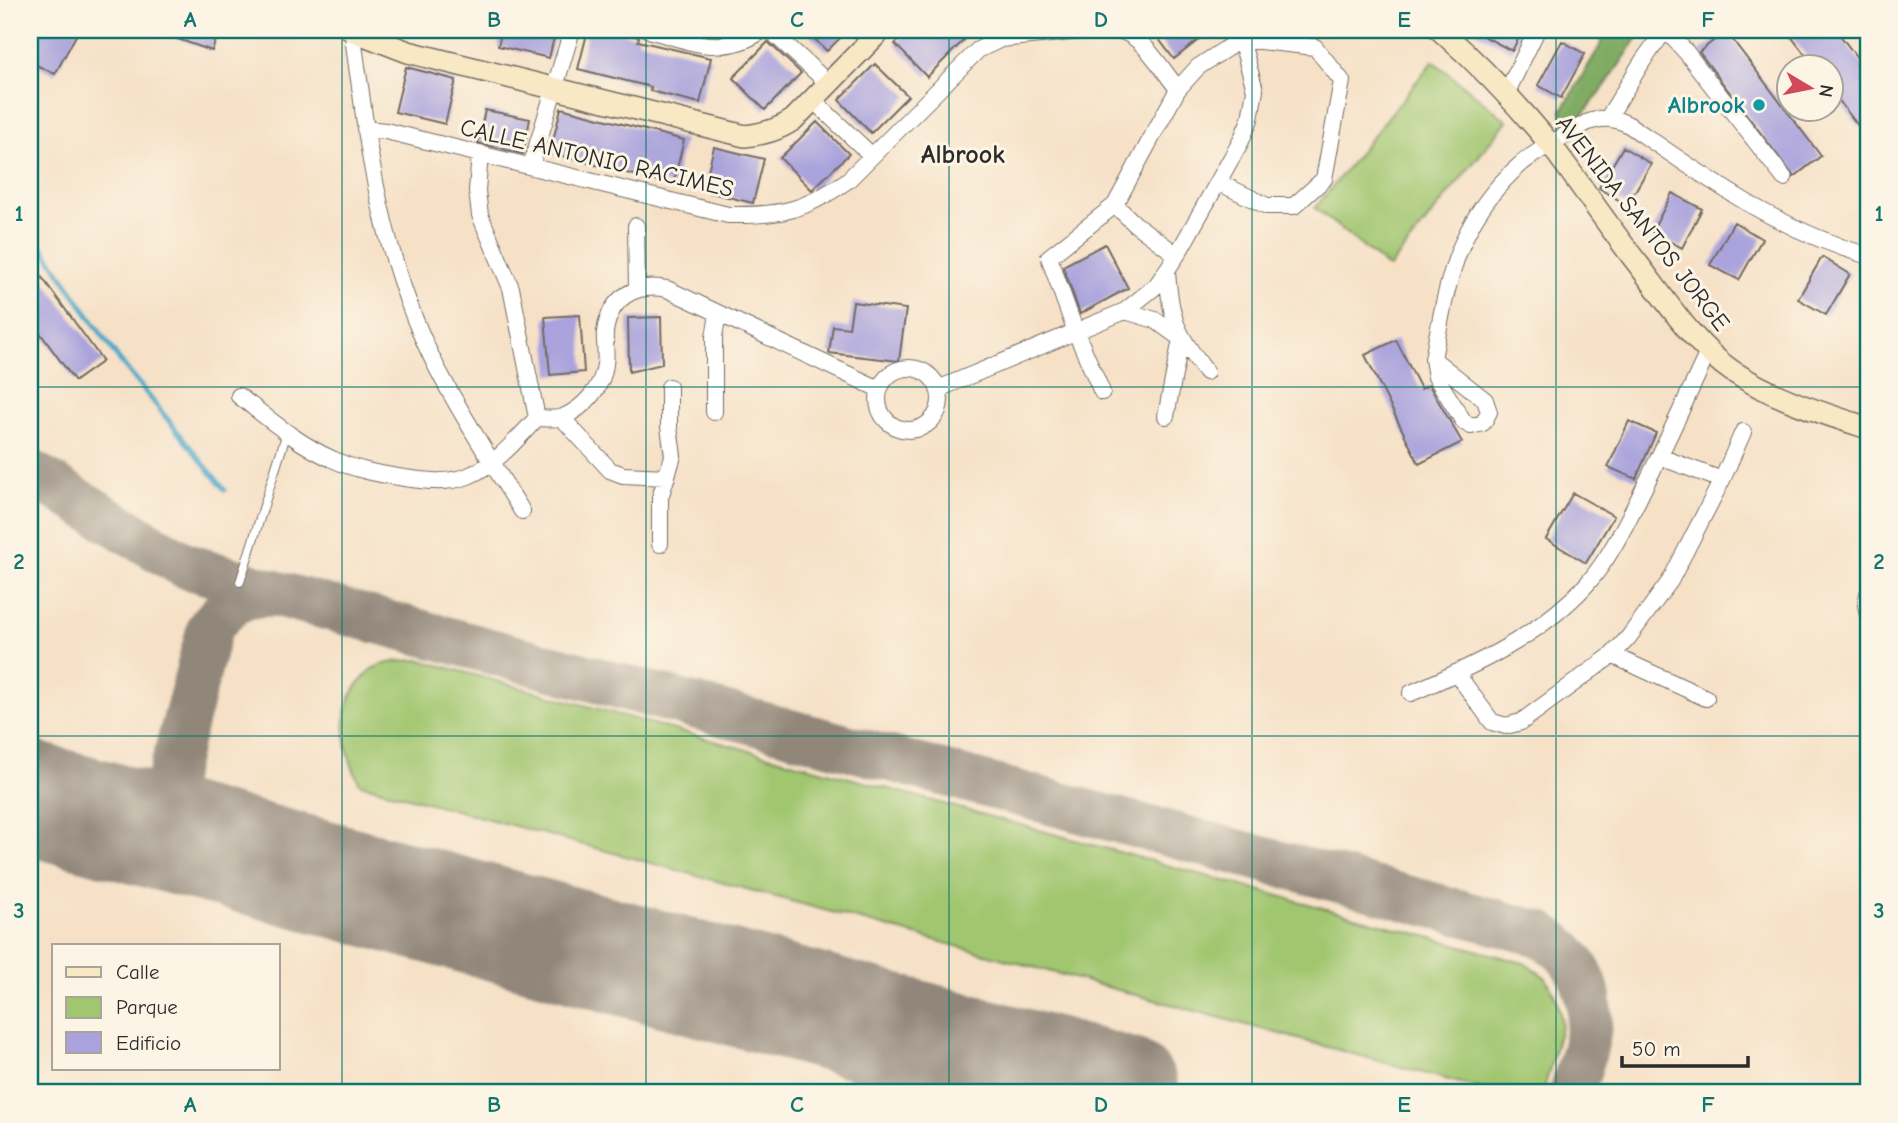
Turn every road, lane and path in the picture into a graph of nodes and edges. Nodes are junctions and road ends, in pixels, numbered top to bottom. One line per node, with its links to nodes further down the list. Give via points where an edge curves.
1 (352, 30): 15 (main road, via 408,52); 20 (street)
2 (572, 30): 15 (street)
3 (649, 30): 4 (street, via 716,46 740,43)
4 (764, 30)
5 (770, 30): 14 (street)
6 (881, 30): 14 (main road)
7 (1091, 30): 12 (street, CALLE ANTONIO RACIMES)
8 (1118, 30): 16 (street, via 1138,41)
9 (1440, 30): 17 (main road, AVENIDA SANTOS JORGE)
10 (1537, 30): 17 (street)
11 (1665, 30): 19 (street); 25 (street)
12 (1053, 32): 23 (street, CALLE ANTONIO RACIMES, via 1001,39 978,50)
13 (1237, 34): 16 (street); 26 (street, via 1255,90 1250,119); 26 (street, via 1315,47 1342,81 1324,179 1294,206 1267,206)
14 (829, 84): 18 (main road)
15 (553, 89): 18 (main road, via 745,136 780,128); 24 (street)
16 (1178, 89): 27 (street)
17 (1506, 94): 21 (main road, AVENIDA SANTOS JORGE)
18 (813, 100): 23 (street)
19 (1608, 118): 21 (street, via 1586,123); 30 (street, via 1629,125 1770,217)
20 (365, 129): 22 (street, CALLE ANTONIO RACIMES); 53 (street, via 382,216 409,303 445,383)
21 (1550, 145): 37 (main road, AVENIDA SANTOS JORGE); 38 (street, via 1497,187 1467,230 1448,279)
22 (480, 153): 24 (street, CALLE ANTONIO RACIMES); 47 (street, via 480,215 511,288)
23 (872, 156): 24 (street, CALLE ANTONIO RACIMES, via 826,196 769,215 728,215)
24 (531, 166)
25 (1784, 178)
26 (1218, 182): 29 (street)
27 (1115, 205): 29 (street); 35 (street, via 1049,257)
28 (636, 226): 32 (street)
29 (1177, 255): 31 (street)
30 (1868, 256)
31 (1167, 272): 33 (street); 36 (street, via 1171,309)
32 (637, 288): 34 (street, via 667,289); 48 (street, via 608,319 599,385)
33 (1125, 310): 35 (street); 36 (street, via 1155,320)
34 (718, 314): 41 (street); 45 (street)
35 (1075, 330): 42 (street); 43 (street)
36 (1181, 339): 39 (street); 46 (street)
37 (1708, 352): 49 (main road, AVENIDA SANTOS JORGE, via 1771,392); 52 (street)
38 (1433, 359)
39 (1206, 372)
40 (669, 387): 54 (street, via 673,456)
41 (879, 389): 42 (street, via 890,374 909,368 927,374); 42 (street, via 879,411 893,427 904,430 924,427 932,420 938,410)
42 (938, 389)
43 (1102, 392)
44 (239, 396): 50 (street)
45 (714, 412)
46 (1166, 416)
47 (537, 418): 48 (street); 53 (street)
48 (562, 418): 54 (street, via 610,470)
49 (1868, 428)
50 (287, 432): 53 (street, via 342,463 430,482 467,477); 58 (lane)
51 (1743, 432): 55 (street)
52 (1660, 457): 55 (street); 62 (street, via 1615,544 1588,583 1521,639)
53 (492, 462): 56 (street)
54 (667, 477): 57 (street, via 660,498)
55 (1723, 480): 61 (street, via 1670,581)
56 (522, 511)
57 (660, 544)
58 (240, 582)
59 (1868, 593): 60 (street)
60 (1868, 614)
61 (1612, 655): 62 (street, via 1521,722 1506,726 1492,722); 64 (street)
62 (1457, 674): 63 (street)
63 (1411, 693)
64 (1706, 698)

